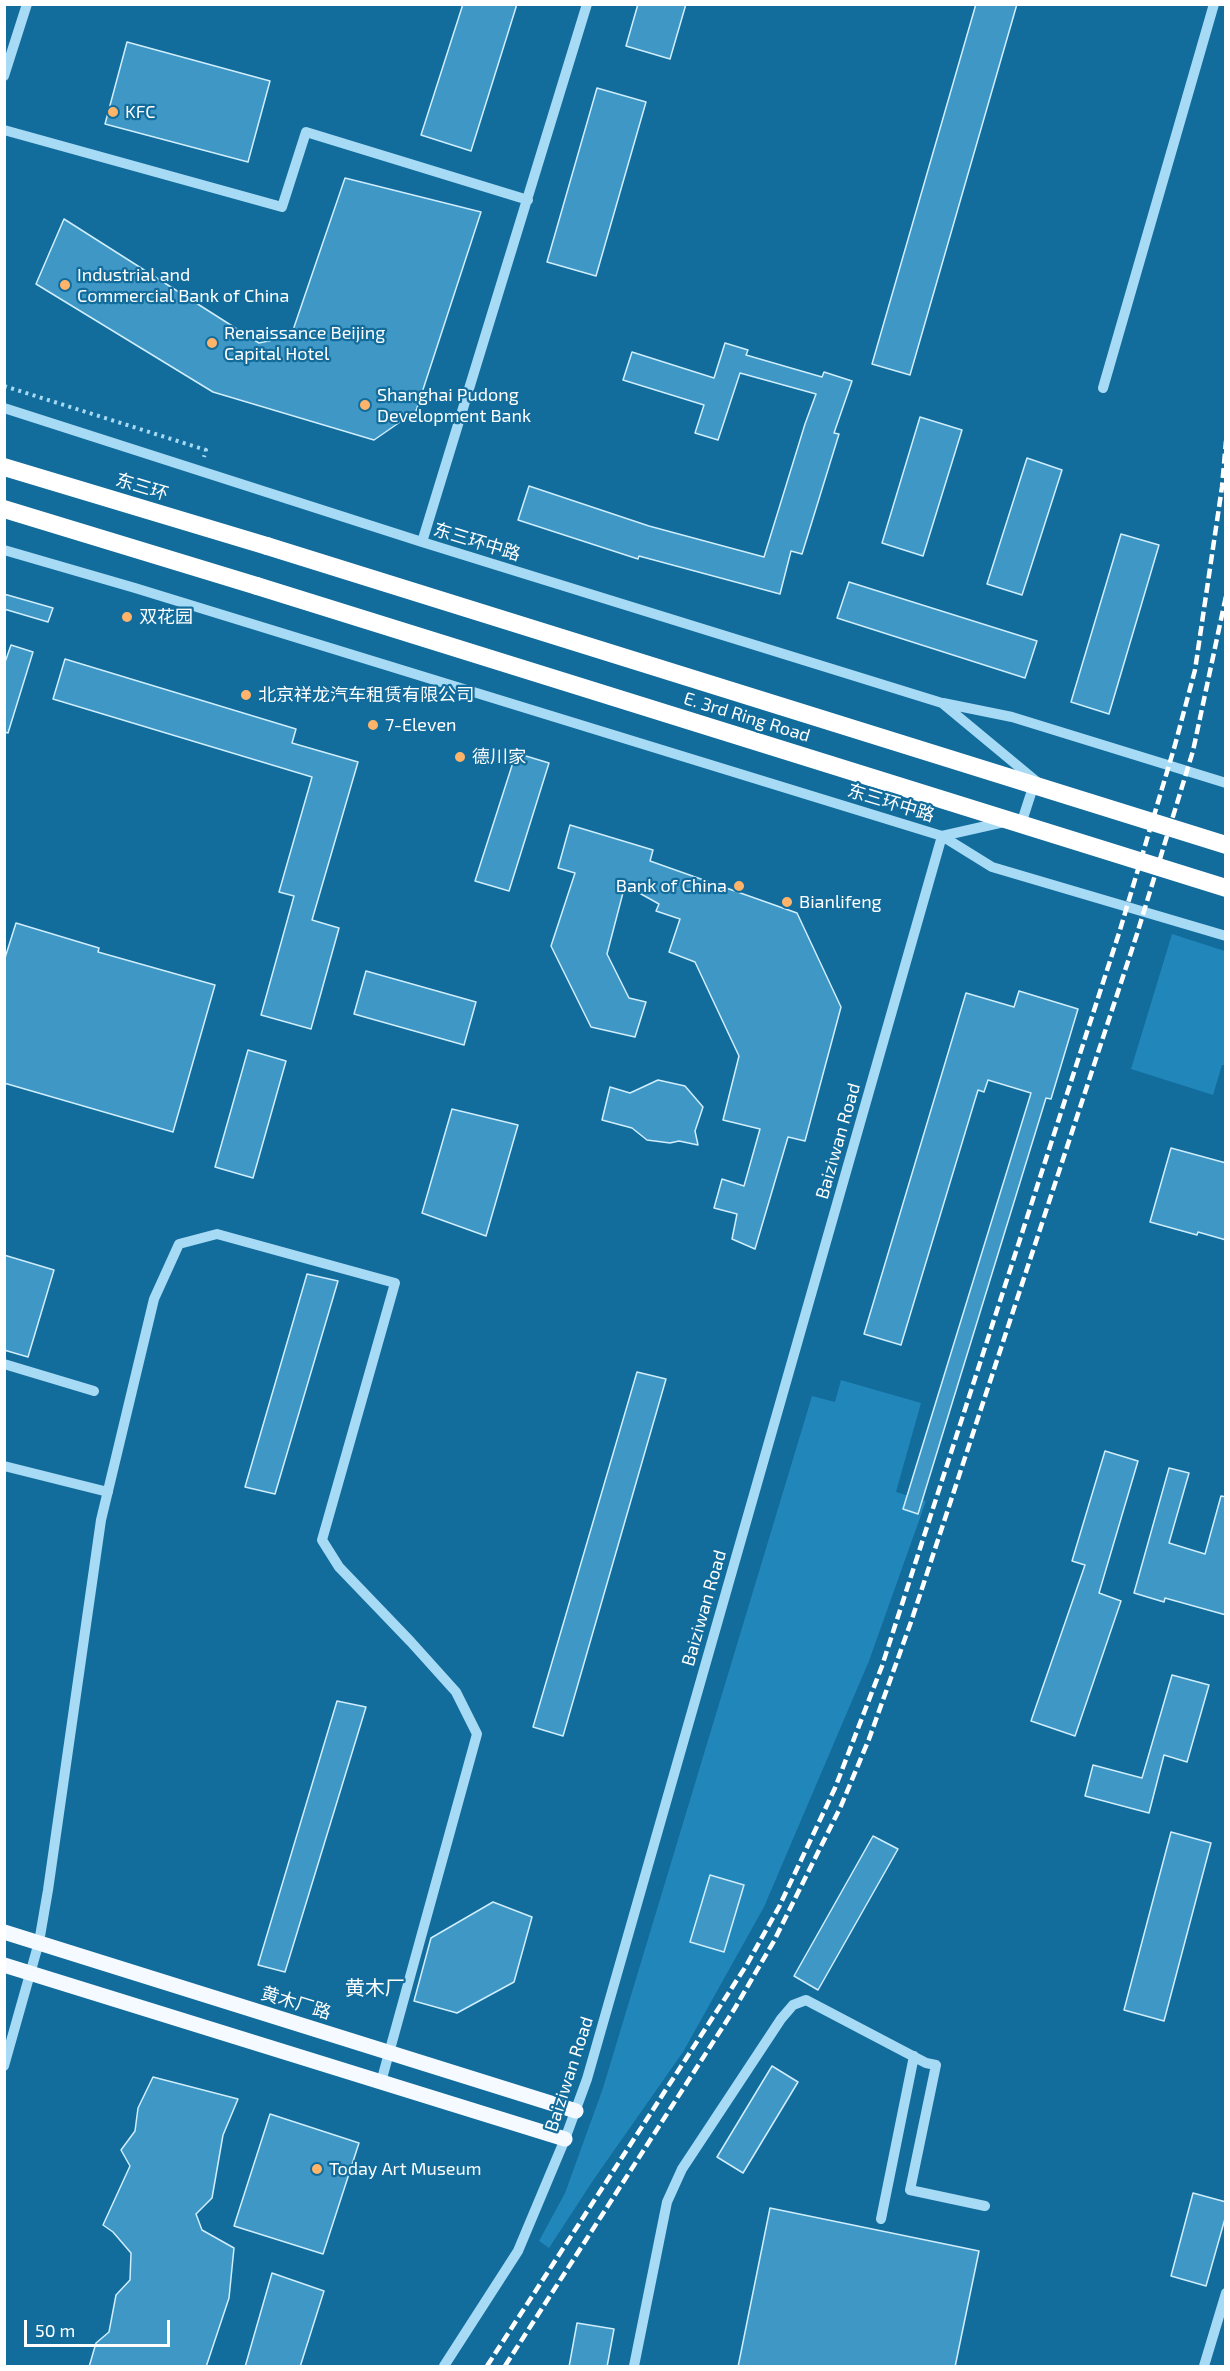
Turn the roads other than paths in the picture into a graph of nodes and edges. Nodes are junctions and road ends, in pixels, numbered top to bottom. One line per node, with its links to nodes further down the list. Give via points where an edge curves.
1 (27, 4): 4 (street)
2 (587, 4): 6 (street)
3 (1214, 4): 7 (street)
4 (4, 76)
5 (4, 130): 6 (street, via 282,207 306,132)
6 (528, 200): 11 (street)
7 (1103, 388)
8 (4, 408): 11 (street, 东三环中路)
9 (4, 467): 12 (highway, 东三环)
10 (4, 509): 22 (highway, E. 3rd Ring Road, bridge)
11 (422, 542): 14 (street, 东三环中路)
12 (267, 546): 20 (highway, E. 3rd Ring Road, bridge)
13 (4, 550): 18 (street, 东三环中路)
14 (942, 703): 15 (street, 东三环中路); 16 (street, 东三环中路, via 1012,717)
15 (1035, 781): 17 (street); 19 (street, 东三环中路)
16 (1226, 783)
17 (1023, 818): 18 (street, 东三环中路); 21 (street, 东三环中路)
18 (942, 836): 23 (street, 东三环中路, via 993,867); 36 (street, Baiziwan Road)
19 (1226, 839)
20 (1226, 845)
21 (1226, 879)
22 (1226, 888)
23 (1226, 936)
24 (4, 1364): 25 (street)
25 (94, 1390)
26 (4, 1466): 27 (street)
27 (108, 1492): 29 (street); 32 (street, via 154,1299 179,1244 217,1234 395,1283 322,1540 339,1567 456,1692 477,1734)
28 (4, 1932): 29 (main road, 黄木厂路)
29 (39, 1942): 31 (street); 32 (main road, 黄木厂路)
30 (4, 1965): 31 (main road)
31 (30, 1973): 34 (street); 35 (main road)
32 (390, 2052): 35 (street); 36 (main road, 黄木厂路)
33 (914, 2056): 38 (street, via 936,2065 910,2190); 39 (street); 42 (street, via 806,2000 793,2005 682,2169 670,2194)
34 (4, 2066)
35 (381, 2082): 37 (main road)
36 (576, 2111): 37 (street, Baiziwan Road)
37 (565, 2139): 41 (street, Baiziwan Road, via 518,2251)
38 (985, 2206)
39 (881, 2219)
40 (1226, 2293): 43 (street)
41 (444, 2367)
42 (634, 2367)
43 (1204, 2367)

